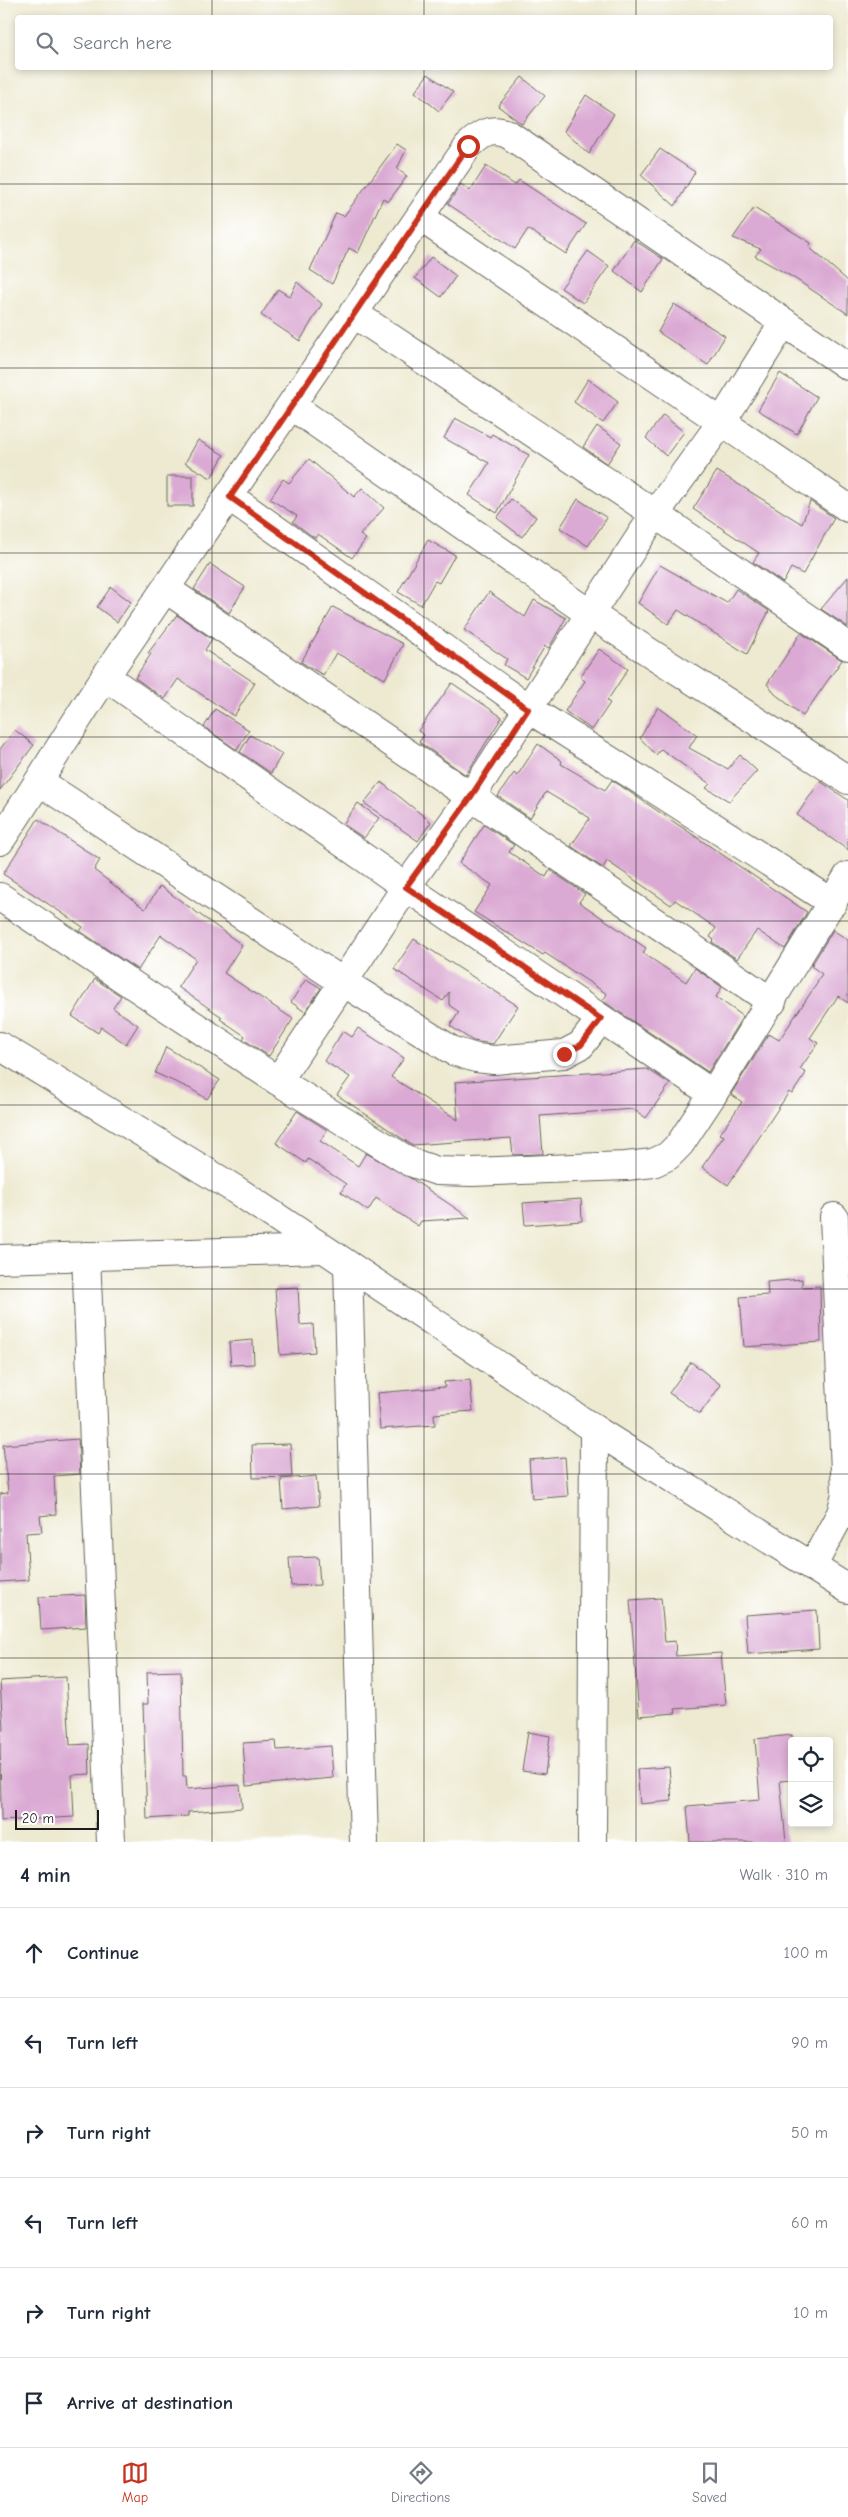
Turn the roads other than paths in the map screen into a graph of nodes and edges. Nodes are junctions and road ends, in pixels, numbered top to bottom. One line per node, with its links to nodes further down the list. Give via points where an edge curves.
1 (420, 217): 2 (street); 3 (street, via 468,146 480,135 498,130); 6 (street)
2 (353, 313): 5 (street); 9 (street)
3 (784, 322): 4 (street); 6 (street)
4 (848, 366)
5 (292, 406): 7 (street); 11 (street)
6 (721, 423): 8 (street); 9 (street)
7 (230, 497): 10 (street); 14 (street)
8 (848, 508)
9 (655, 514): 11 (street); 12 (street)
10 (166, 590): 13 (street); 17 (street)
11 (590, 614): 14 (street); 15 (street)
12 (848, 646)
13 (106, 676): 16 (street); 20 (street)
14 (528, 709): 17 (street); 22 (street)
15 (848, 780)
16 (40, 782): 18 (street); 23 (street)
17 (470, 798): 20 (street); 24 (street)
18 (0, 841)
19 (848, 876): 22 (street)
20 (406, 887): 23 (street); 25 (street)
21 (0, 897): 27 (street)
22 (832, 903): 24 (street)
23 (343, 982): 25 (street, via 453,1051 476,1058 494,1060 564,1054 581,1045); 27 (street)
24 (772, 1002): 28 (street)
25 (601, 1019): 28 (street)
26 (0, 1046): 30 (street, via 233,1188)
27 (278, 1080): 28 (street, via 410,1162 437,1171 652,1163 668,1156 680,1144)
28 (713, 1094)
29 (834, 1218): 35 (street, via 846,1494 835,1524)
30 (322, 1249): 31 (street); 33 (street)
31 (86, 1256): 32 (street); 37 (street)
32 (0, 1259)
33 (348, 1266): 34 (street); 38 (street)
34 (594, 1429): 35 (street); 39 (street)
35 (812, 1567): 36 (street)
36 (848, 1589)
37 (111, 1842)
38 (364, 1842)
39 (592, 1842)

